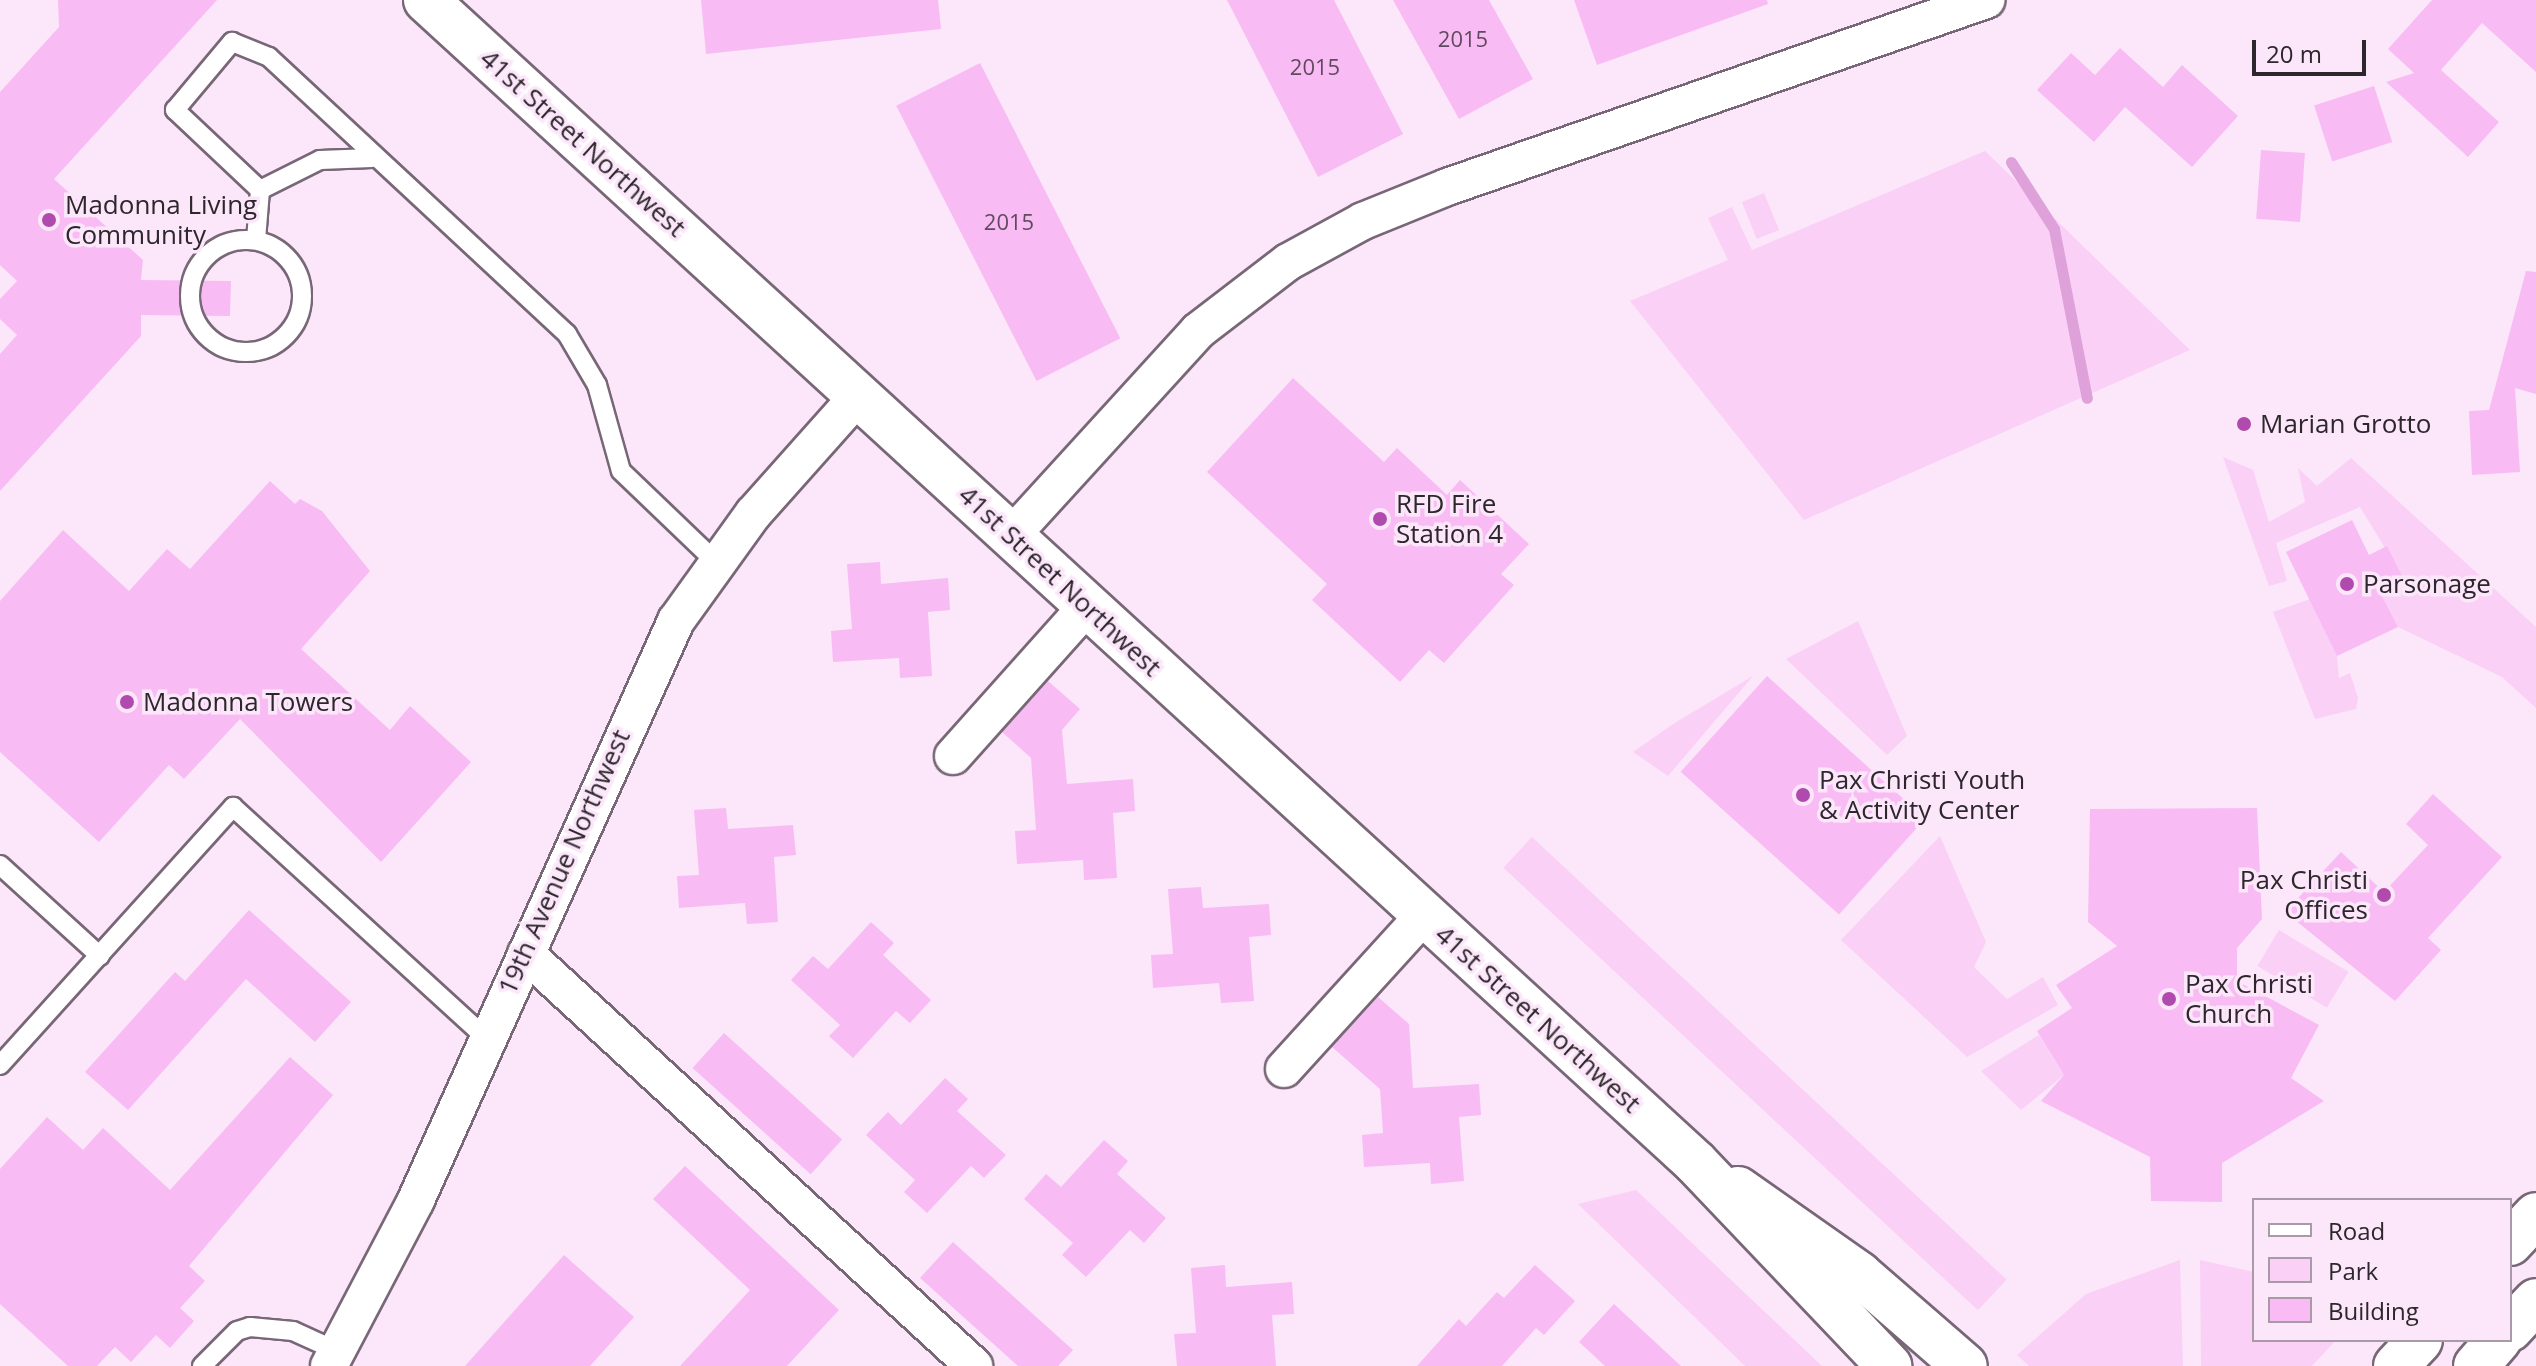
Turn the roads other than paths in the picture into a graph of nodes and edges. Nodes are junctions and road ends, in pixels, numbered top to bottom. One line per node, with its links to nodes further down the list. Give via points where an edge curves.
1 (426, 0): 6 (main road, 41st Street Northwest)
2 (1986, 0): 7 (street, via 1447,187 1300,255 1198,331)
3 (372, 158): 4 (lane, via 320,160); 4 (lane, via 269,57 232,42 175,110); 8 (lane, via 567,334 597,385 621,471)
4 (260, 190): 5 (lane)
5 (256, 240): 5 (lane, via 214,249 201,262 189,296 200,329 240,352 281,340 301,309 299,275 289,259)
6 (859, 395): 7 (main road, 41st Street Northwest); 8 (street, 19th Avenue Northwest)
7 (1011, 536): 9 (main road, 41st Street Northwest)
8 (716, 562): 13 (street, 19th Avenue Northwest, via 640,687)
9 (1087, 606): 10 (street); 12 (main road, 41st Street Northwest)
10 (953, 756)
11 (0, 866): 14 (lane)
12 (1424, 915): 17 (street); 18 (main road, 41st Street Northwest)
13 (526, 954): 15 (street, 19th Avenue Northwest); 27 (street)
14 (100, 956): 15 (lane, via 233,807); 16 (lane)
15 (487, 1039): 25 (street, 19th Avenue Northwest, via 416,1200)
16 (0, 1065)
17 (1284, 1069)
18 (1695, 1162): 28 (main road, 41st Street Northwest); 29 (main road, 41st Street Northwest, via 1799,1228)
19 (2536, 1215): 20 (main road)
20 (2512, 1241)
21 (2536, 1301): 22 (main road)
22 (2512, 1327)
23 (2418, 1342): 30 (main road)
24 (2497, 1342): 31 (main road)
25 (333, 1358): 26 (lane, via 293,1331 250,1327 237,1331)
26 (202, 1366)
27 (974, 1366)
28 (1889, 1366)
29 (1965, 1366)
30 (2396, 1366)
31 (2476, 1366)

